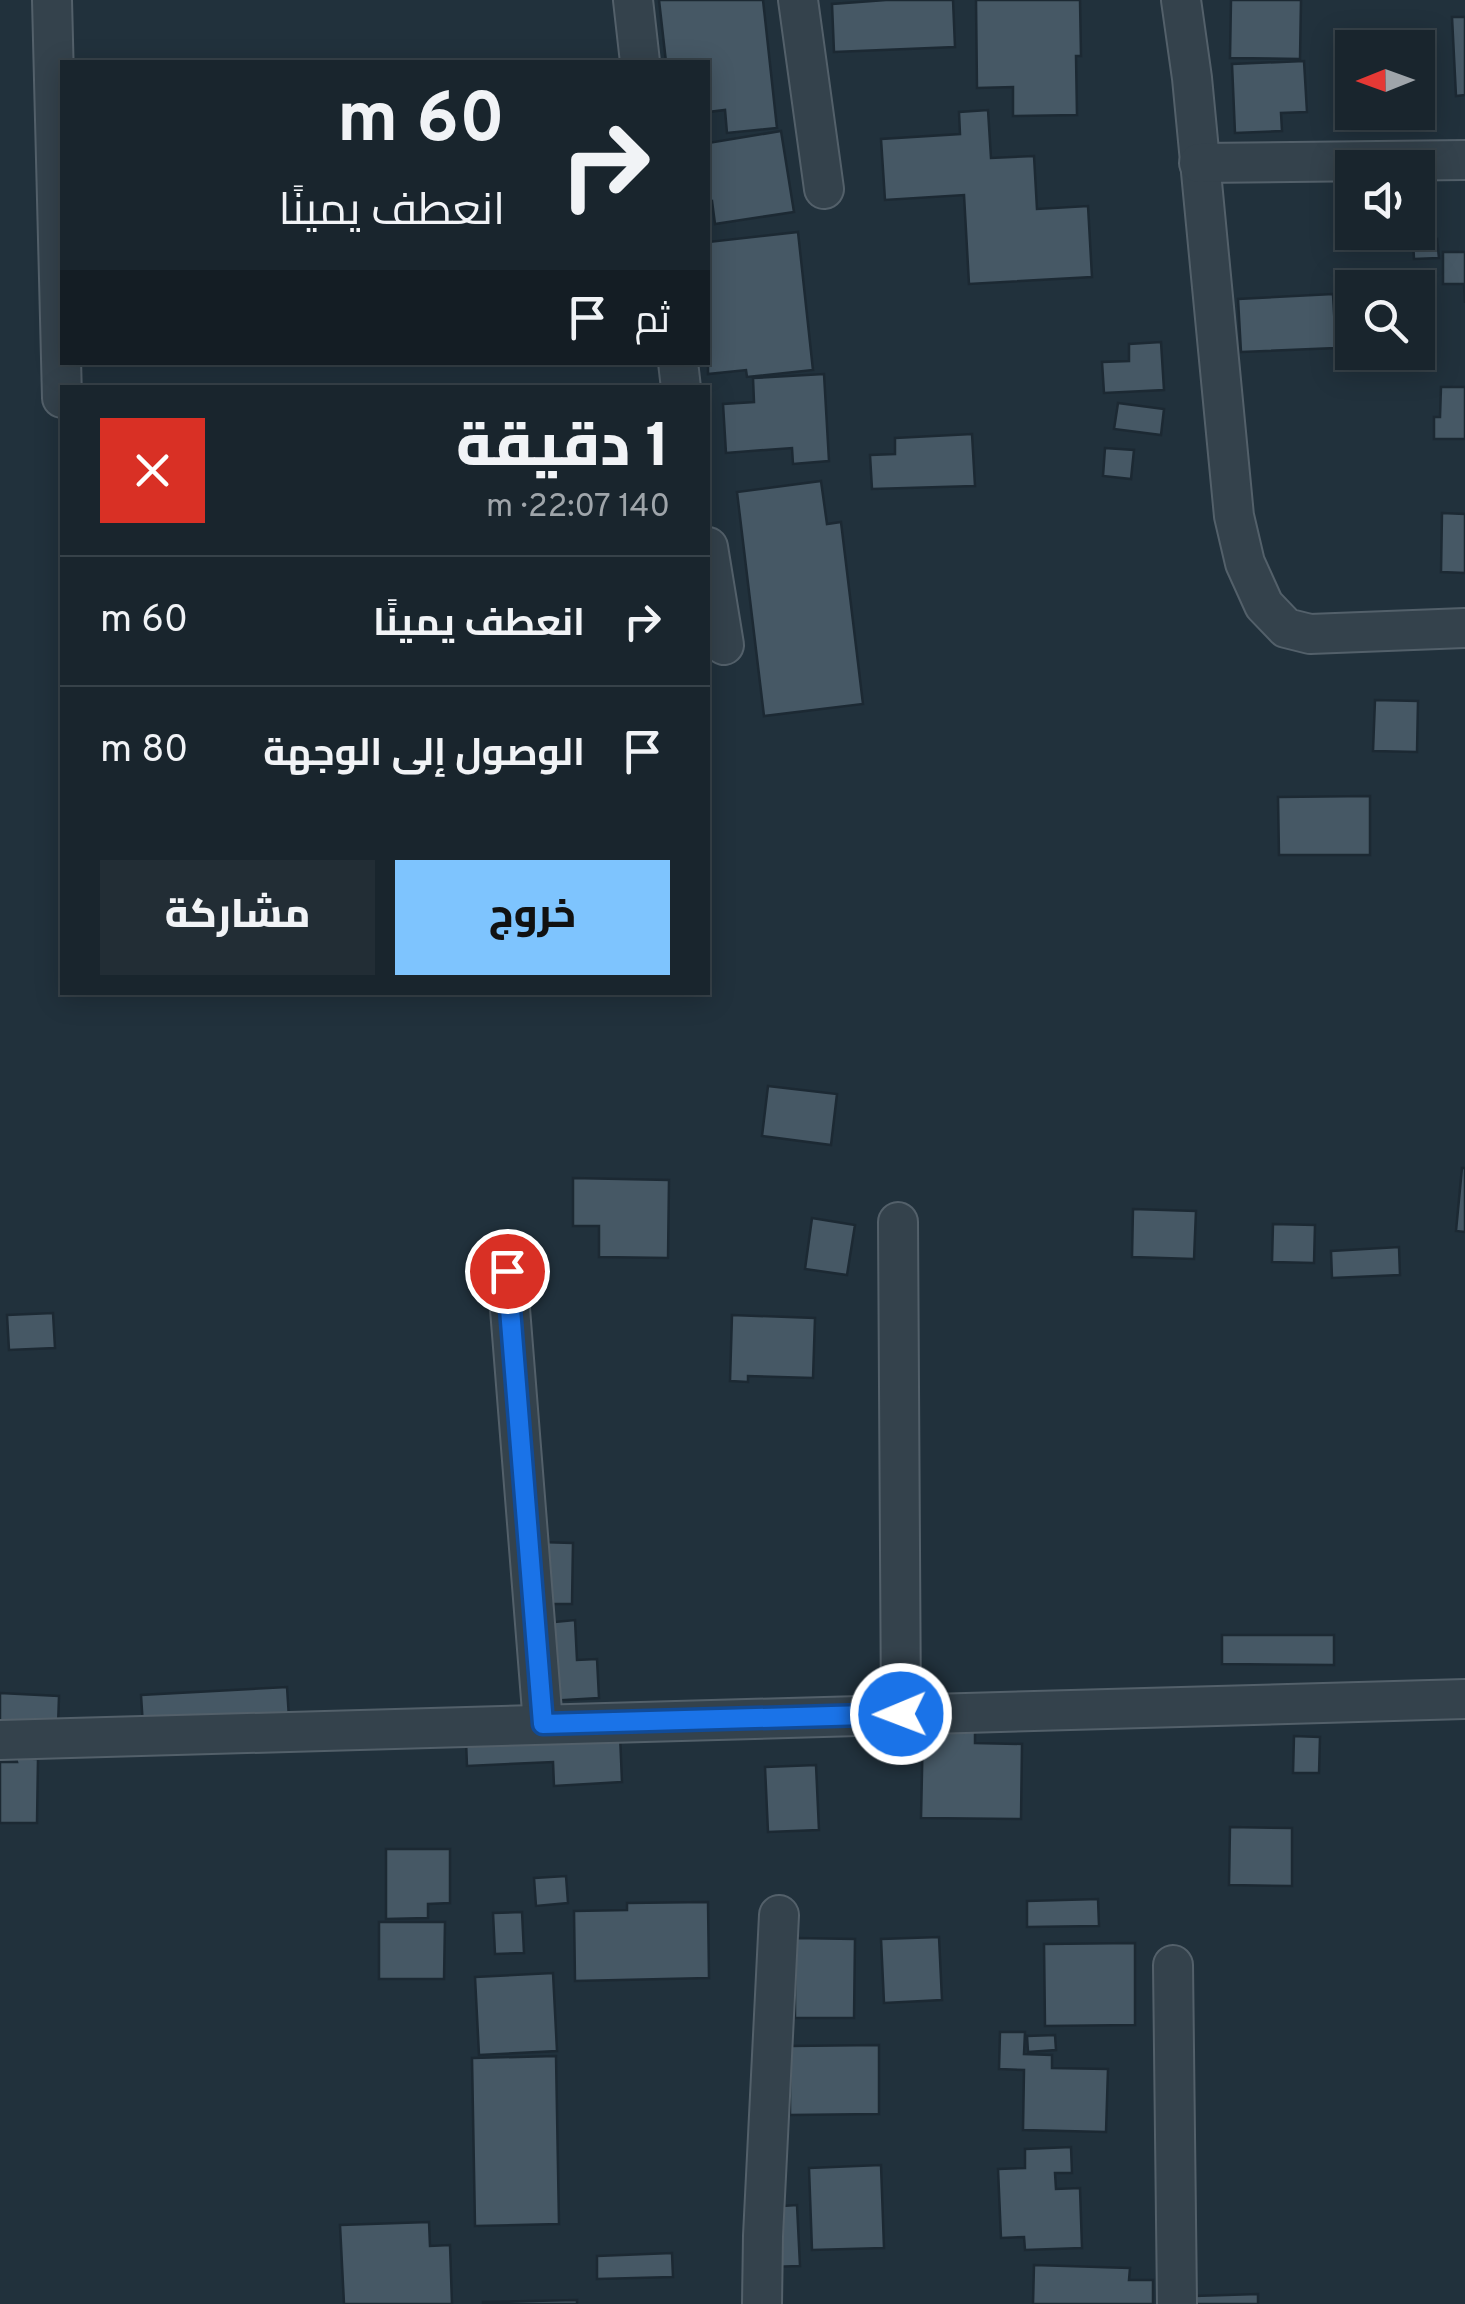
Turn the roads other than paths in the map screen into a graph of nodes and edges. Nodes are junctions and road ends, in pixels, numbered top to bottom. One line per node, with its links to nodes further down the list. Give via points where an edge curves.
1 (52, 0): 9 (street)
2 (632, 0): 5 (street)
3 (798, 0): 8 (street)
4 (1181, 0): 7 (street)
5 (640, 60)
6 (1465, 160): 7 (street)
7 (1199, 163): 11 (street, via 1234,516 1264,605 1286,628 1310,634)
8 (824, 189)
9 (60, 318)
10 (710, 559): 12 (street)
11 (1465, 628)
12 (724, 646)
13 (898, 1222): 16 (street)
14 (507, 1271): 17 (street)
15 (1465, 1698): 16 (street)
16 (901, 1714): 17 (street)
17 (543, 1724): 18 (street)
18 (0, 1740)
19 (780, 1915): 21 (street)
20 (1173, 1965): 22 (street)
21 (762, 2304)
22 (1178, 2304)

